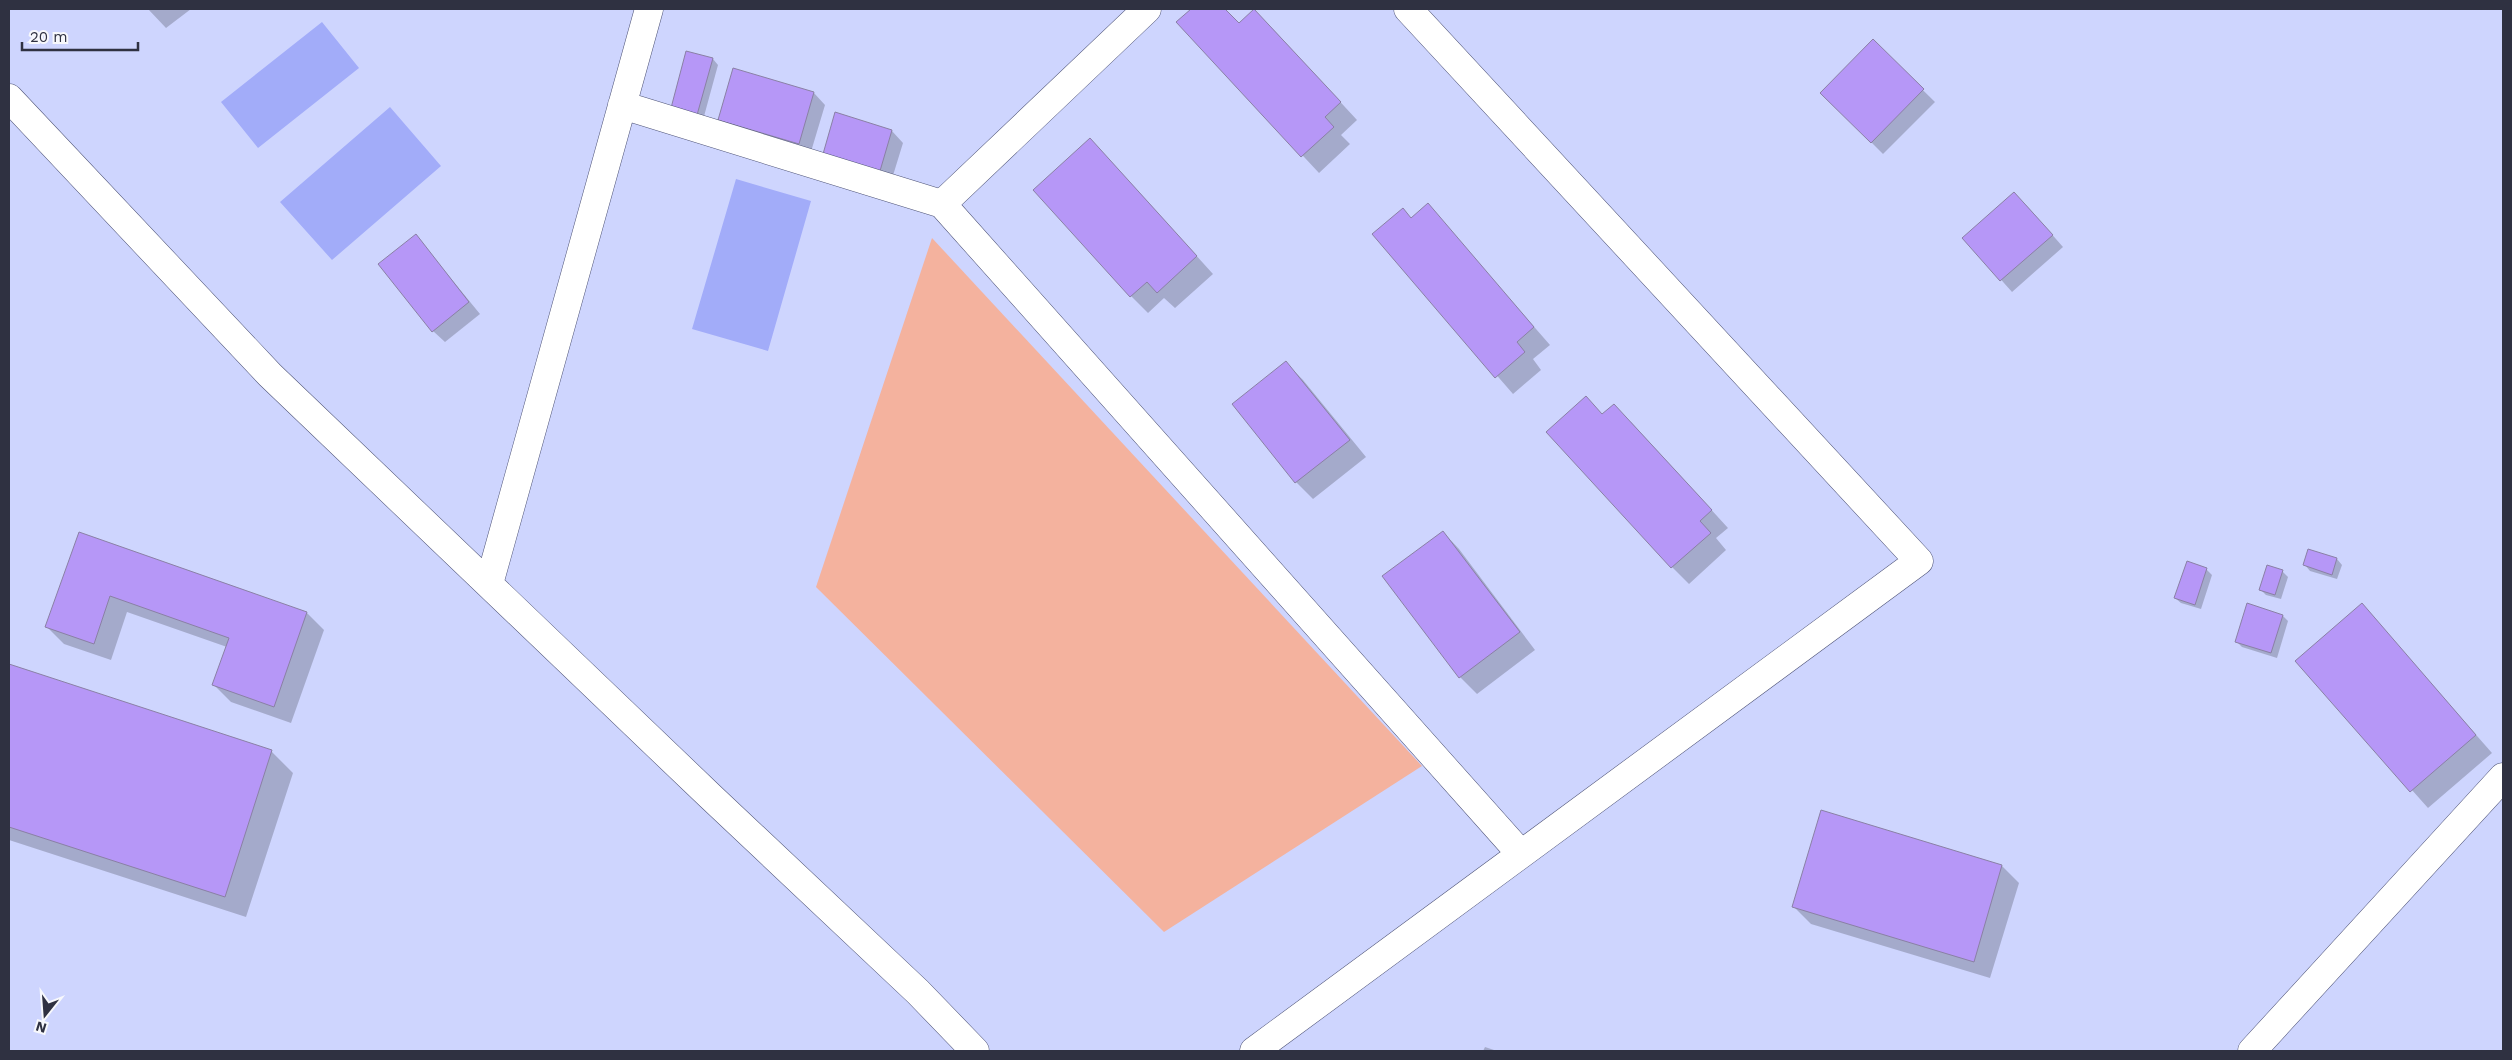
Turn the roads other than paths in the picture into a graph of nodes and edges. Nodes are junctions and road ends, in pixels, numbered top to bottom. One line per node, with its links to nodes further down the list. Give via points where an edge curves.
1 (649, 9): 5 (street)
2 (1147, 9): 6 (street)
3 (1408, 9): 9 (street, via 1919,561)
4 (9, 98): 7 (street, via 270,375)
5 (622, 105): 6 (street); 7 (street)
6 (942, 204): 9 (street)
7 (489, 584): 10 (street, via 918,992)
8 (2503, 777): 12 (street)
9 (1521, 854): 11 (street)
10 (975, 1051)
11 (1254, 1051)
12 (2252, 1051)

